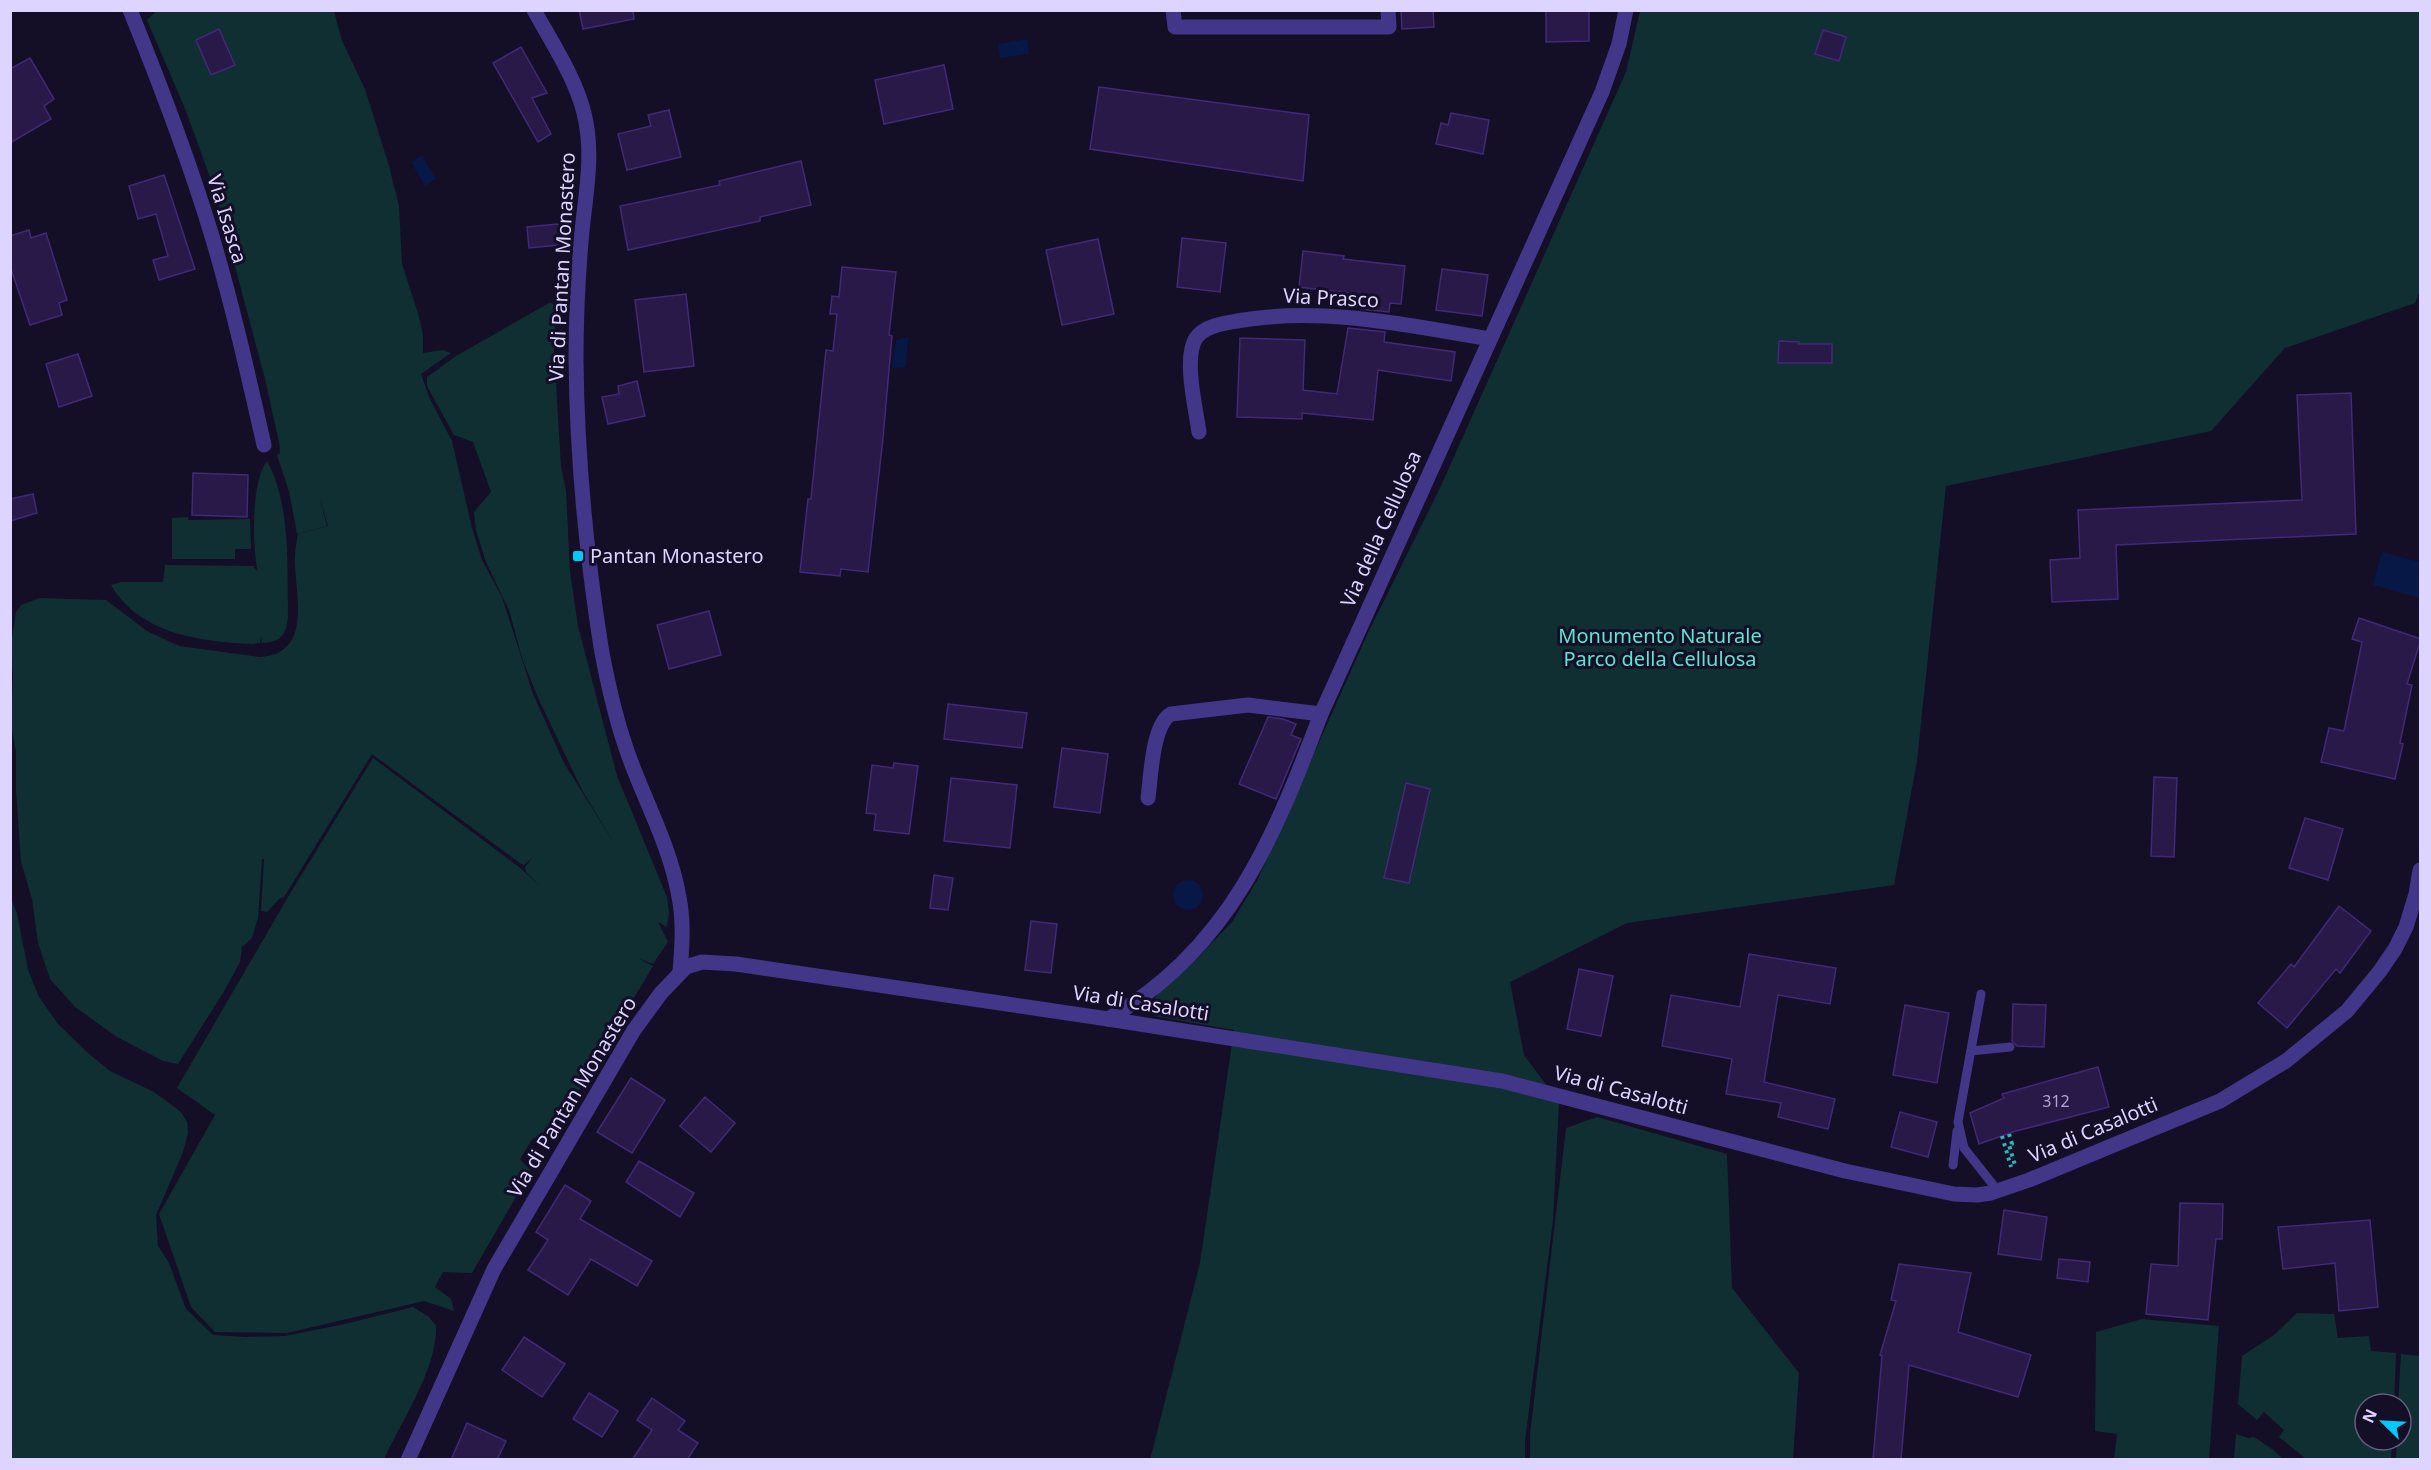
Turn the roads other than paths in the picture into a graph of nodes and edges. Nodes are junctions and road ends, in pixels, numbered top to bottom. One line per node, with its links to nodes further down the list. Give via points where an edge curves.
1 (130, 10): 8 (street, Via Isasca, via 175,121 211,233)
2 (534, 10): 12 (street, Via di Pantan Monastero, via 573,83 586,124 588,172 576,362 588,557 618,724 677,884 683,927)
3 (1173, 10): 4 (street, via 1175,27 1389,27)
4 (1388, 10)
5 (1626, 10): 6 (street, Via della Cellulosa, via 1602,92)
6 (1490, 339): 7 (street, Via Prasco, via 1322,314 1269,316 1210,328 1198,336 1190,355); 9 (street, Via della Cellulosa)
7 (1199, 432)
8 (264, 445)
9 (1321, 714): 10 (street, via 1248,705 1171,714 1158,732); 14 (street, Via della Cellulosa, via 1288,801 1230,907 1198,947 1158,986)
10 (1148, 798)
11 (2421, 870): 19 (street, Via di Casalotti, via 2412,910 2391,956 2356,1002 2294,1056 2220,1101)
12 (680, 972): 14 (street, Via di Casalotti, via 698,962 736,964); 20 (street, Via di Pantan Monastero, via 624,1044 494,1269)
13 (1981, 994): 16 (lane)
14 (1108, 1019): 19 (street, Via di Casalotti, via 1502,1081 1845,1171 1954,1194)
15 (2010, 1047): 16 (lane)
16 (1971, 1051): 17 (lane)
17 (1958, 1122): 18 (lane); 19 (lane, via 1964,1148)
18 (1953, 1165)
19 (1998, 1191)
20 (408, 1460)

